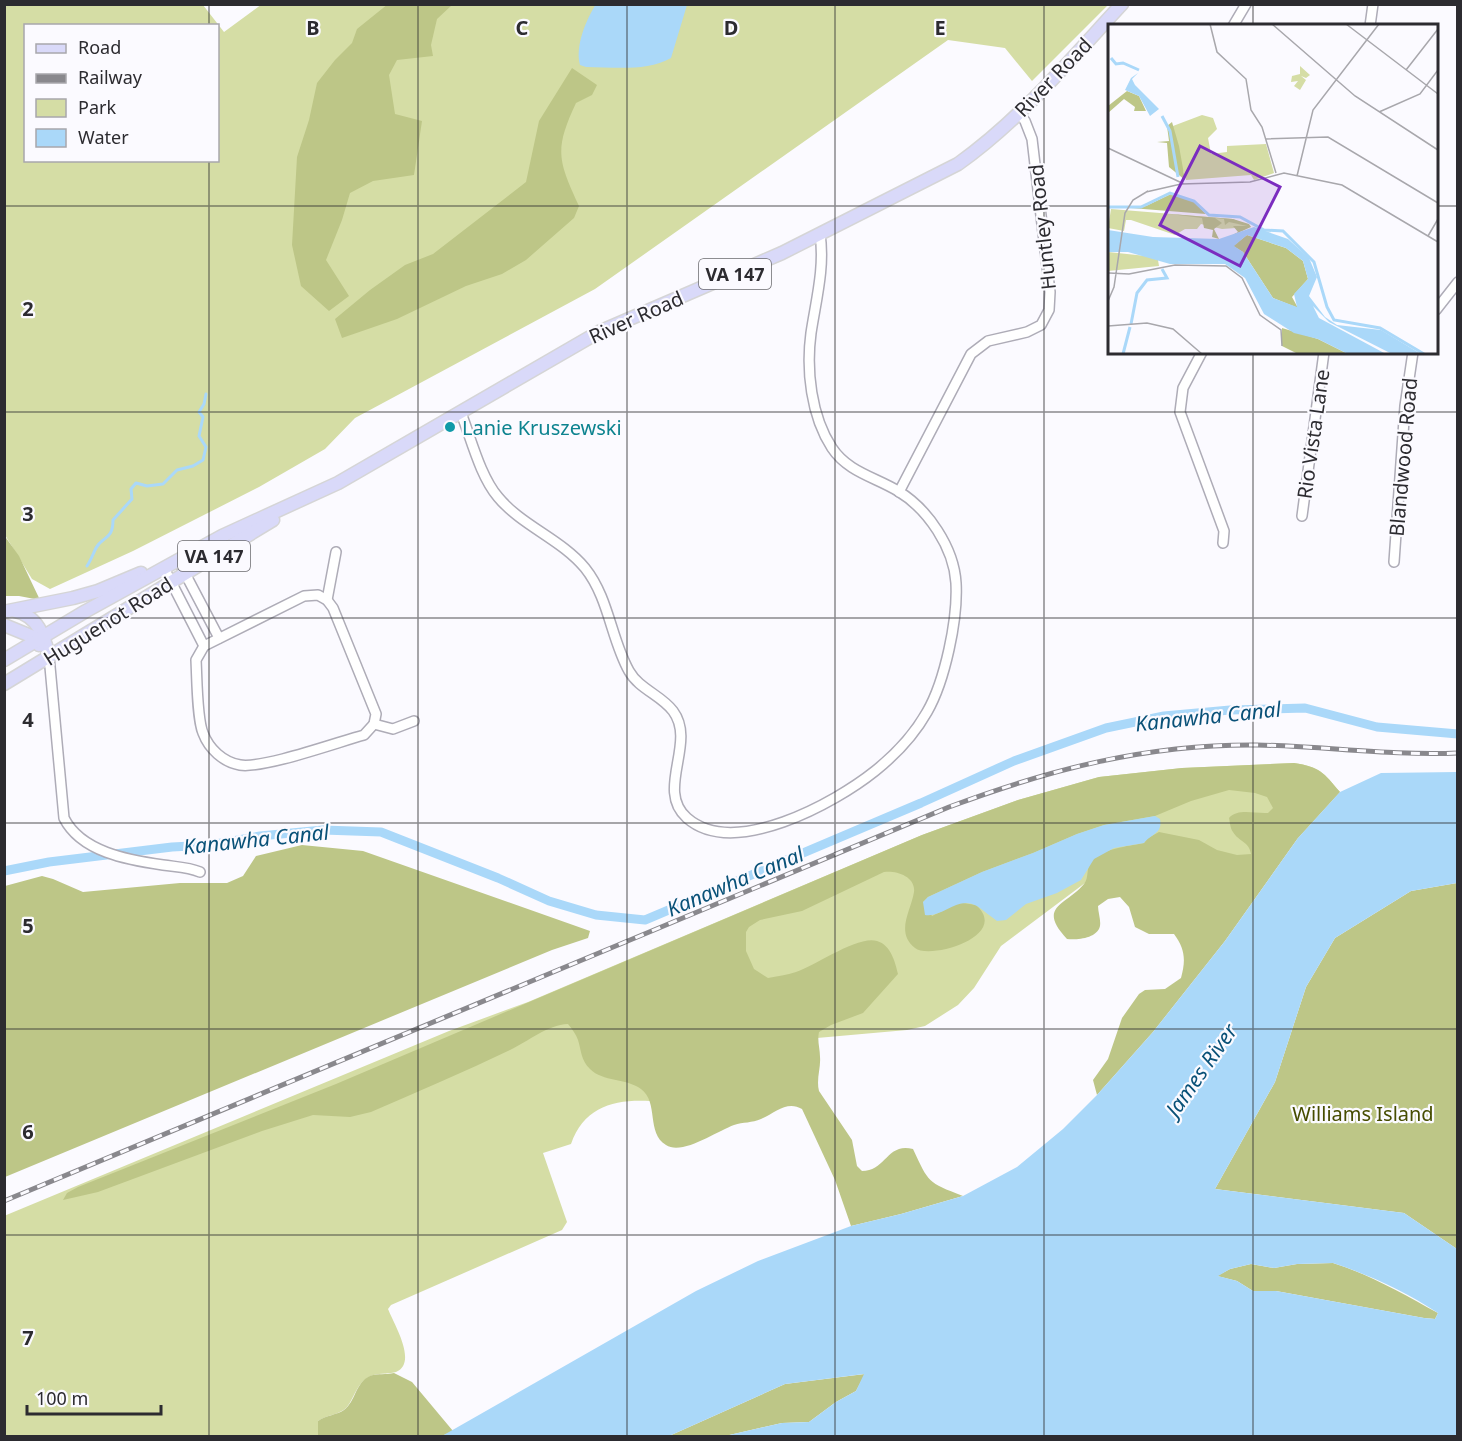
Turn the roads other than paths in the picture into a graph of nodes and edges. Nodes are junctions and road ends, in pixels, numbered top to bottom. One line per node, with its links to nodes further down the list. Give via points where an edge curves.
1 (1122, 4): 6 (main road, River Road / VA 147)
2 (1246, 4): 4 (street)
3 (1373, 4): 5 (street)
4 (1234, 24)
5 (1370, 24)
6 (1019, 113): 7 (main road, River Road / VA 147, via 958,164); 14 (street, Huntley Road, via 1030,132 1035,160 1048,261 1049,310 1035,329 988,341 971,354)
7 (820, 234): 13 (main road, River Road / VA 147, via 609,327); 14 (street, via 823,253 810,344 811,383 819,419 832,448 846,464)
8 (1458, 282): 9 (street)
9 (1438, 309)
10 (1201, 354): 17 (street, via 1183,388 1180,412 1224,531)
11 (1324, 354): 16 (street, Rio Vista Lane)
12 (1413, 354): 20 (street, Blandwood Road, via 1405,406)
13 (460, 413): 14 (street, via 498,497 587,570 631,674 675,714 681,741 674,786 678,806 699,826 728,832 750,831 788,820 853,788 902,746 930,705 947,655 955,597 954,569 930,521); 15 (main road, River Road / VA 147)
14 (899, 492)
15 (312, 496): 19 (main road, Huguenot Road / VA 147); 22 (main road, Huguenot Road / VA 147)
16 (1302, 516)
17 (1223, 543)
18 (336, 552): 24 (street)
19 (178, 560): 21 (main road, Huguenot Road / VA 147); 22 (street); 25 (main road, via 84,595)
20 (1394, 562)
21 (164, 568): 23 (street); 28 (main road, Huguenot Road / VA 147)
22 (185, 573): 23 (main road, Huguenot Road / VA 147); 27 (street)
23 (171, 581): 29 (street); 30 (main road, Huguenot Road / VA 147)
24 (327, 600): 27 (street, via 318,595 304,596); 34 (street, via 376,714)
25 (6, 611): 28 (main road, via 29,616)
26 (4, 625): 28 (main road)
27 (219, 638): 29 (street)
28 (40, 639): 30 (main road); 31 (main road, Huguenot Road / VA 147)
29 (204, 646): 34 (street, via 196,660 201,729 215,752 231,762 259,765 364,735)
30 (49, 657): 32 (main road, Huguenot Road / VA 147); 35 (street, via 64,818 76,836 118,856)
31 (4, 660)
32 (4, 684)
33 (414, 721): 34 (street, via 393,729)
34 (374, 724)
35 (200, 872)

